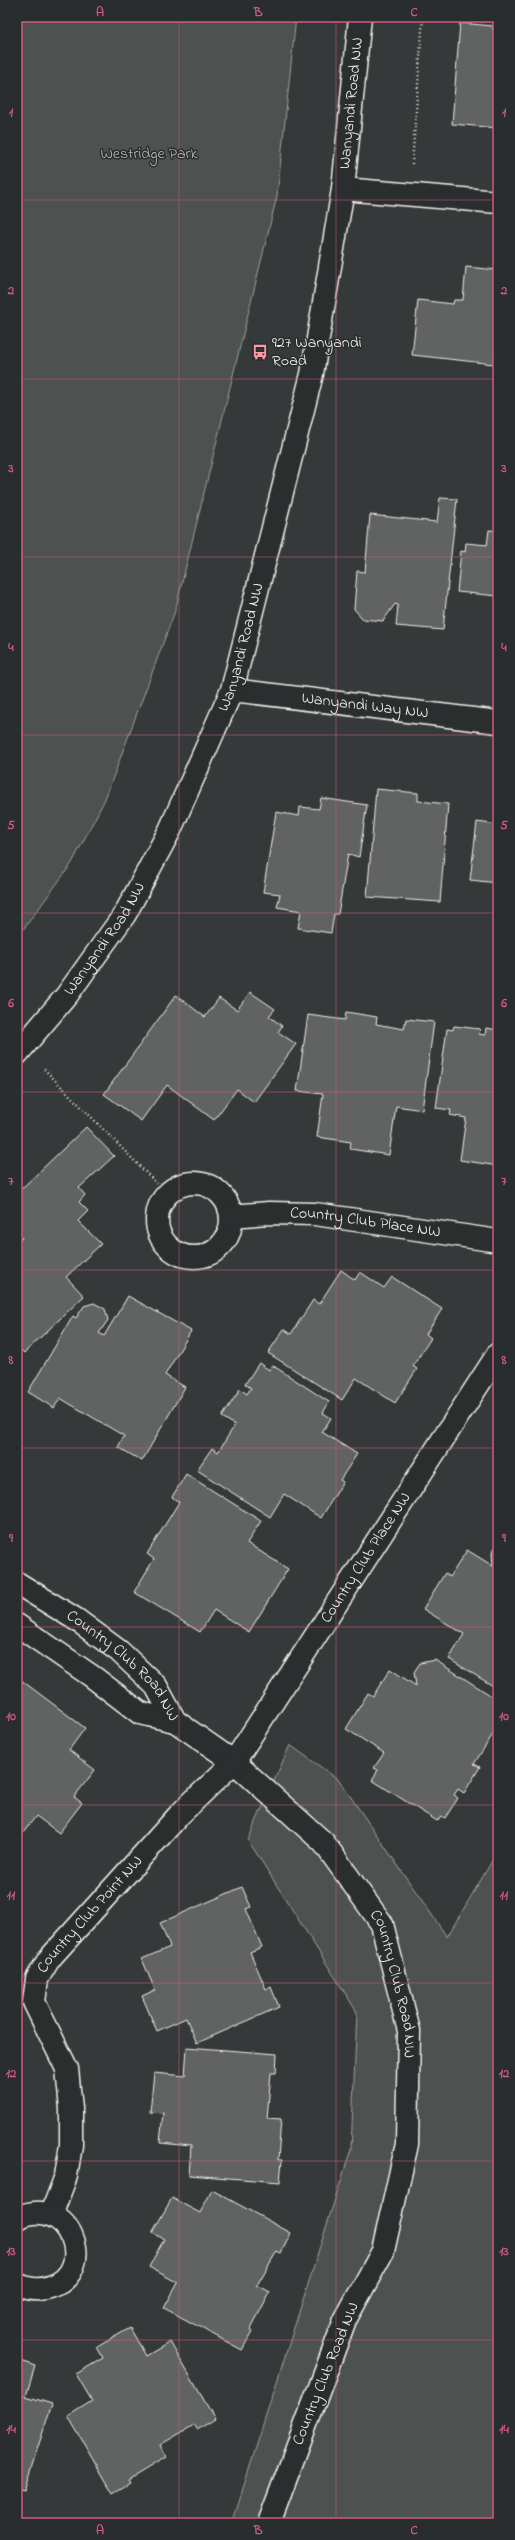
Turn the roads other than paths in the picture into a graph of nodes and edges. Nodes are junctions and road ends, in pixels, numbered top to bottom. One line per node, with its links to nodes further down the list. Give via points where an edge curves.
1 (360, 17): 2 (street, Wanyandi Road NW)
2 (343, 189): 3 (street, Wanyandi Road NW); 4 (street, Wanyandi Road NW, via 312,374)
3 (498, 202)
4 (232, 690): 5 (street, Wanyandi Way NW); 6 (street, Wanyandi Road NW, via 170,830 124,914 67,996)
5 (498, 722)
6 (20, 1051)
7 (231, 1216): 7 (street, via 226,1240 217,1250 206,1256 194,1258 170,1249 162,1240 157,1228 158,1210 167,1194 188,1183 200,1184 221,1194); 8 (street, Country Club Place NW, via 315,1214)
8 (498, 1241)
9 (498, 1354): 13 (street, Country Club Place NW)
10 (17, 1583): 12 (street, Country Club Road NW, via 68,1614 119,1651 156,1686)
11 (17, 1625): 12 (street, via 93,1677 140,1714)
12 (175, 1721): 13 (street, Country Club Road NW)
13 (234, 1762): 14 (street, Country Club Point NW, via 180,1814 49,1959 37,1979 34,2002 67,2070 71,2109 71,2145 66,2176); 17 (street, Country Club Road NW, via 324,1843 382,1924 409,2031 408,2144 383,2251 345,2320)
14 (51, 2215): 15 (street, via 38,2212); 16 (street, via 70,2231 75,2242 76,2255 72,2267 60,2282 43,2289 30,2289)
15 (17, 2218)
16 (17, 2284)
17 (269, 2523)

